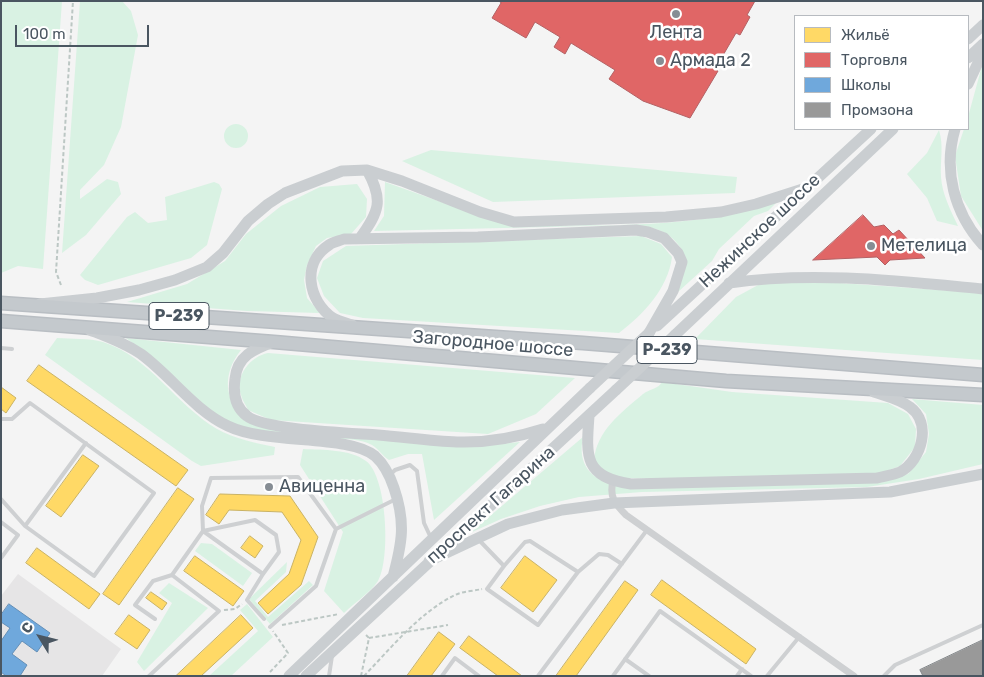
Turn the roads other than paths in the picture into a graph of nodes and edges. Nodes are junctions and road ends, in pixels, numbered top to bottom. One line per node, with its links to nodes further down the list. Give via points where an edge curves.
1 (983, 25): 2 (main road)
2 (969, 37)
3 (983, 44): 5 (main road)
4 (983, 52): 6 (main road)
5 (969, 57)
6 (969, 82)
7 (870, 130): 11 (main road, Нежинское шоссе)
8 (892, 130): 14 (main road, Нежинское шоссе)
9 (955, 130): 13 (main road, via 949,163 953,192 972,233)
10 (367, 170): 11 (main road, via 514,222 721,212); 12 (main road, via 379,202 375,218); 17 (main road, via 342,171 285,193 248,221 207,267 175,280 131,292)
11 (808, 187): 21 (main road, Нежинское шоссе)
12 (360, 238): 20 (main road, via 329,244 317,256 310,272 311,288 319,305 334,318); 21 (main road, via 648,232 664,238 682,262 673,291)
13 (983, 244)
14 (729, 283): 15 (main road, via 766,278 838,278); 22 (main road, Нежинское шоссе)
15 (983, 289)
16 (1, 302): 17 (highway, Загородное шоссе / Р-239)
17 (32, 306): 20 (highway, Загородное шоссе / Р-239)
18 (1, 322): 19 (highway, Загородное шоссе / Р-239)
19 (80, 326): 23 (highway, Загородное шоссе / Р-239); 34 (main road, via 117,340 142,355 185,394 228,426 256,436 364,449 376,456)
20 (358, 328): 26 (highway, Загородное шоссе / Р-239)
21 (648, 334): 31 (main road, проспект Гагарина, bridge)
22 (675, 335): 29 (main road, проспект Гагарина, bridge)
23 (274, 342): 27 (highway, Загородное шоссе / Р-239); 31 (main road, via 252,350 241,360 235,376 233,394 239,407 247,417 261,422 295,428 457,442 500,440)
24 (1, 348): 25 (lane)
25 (12, 349)
26 (981, 374)
27 (868, 390): 28 (highway, Загородное шоссе / Р-239); 35 (main road, via 898,400 911,408 920,420 923,438 916,458 900,472 877,478 631,484)
28 (983, 395)
29 (589, 416): 35 (main road, via 586,450 590,462 596,471); 47 (main road, проспект Гагарина)
30 (1, 419): 32 (lane, via 12,418 30,403)
31 (547, 428): 44 (main road, проспект Гагарина)
32 (86, 443): 40 (lane); 40 (lane, via 154,493 94,576)
33 (983, 474): 38 (main road, via 890,492)
34 (390, 475): 36 (main road); 44 (lane, via 410,465 417,471 424,524)
35 (613, 481): 38 (street)
36 (398, 498): 41 (lane); 53 (main road, via 403,533)
37 (1, 499): 40 (lane)
38 (614, 503): 42 (street); 45 (main road, via 562,510 508,524)
39 (1, 522): 46 (lane, via 18,535)
40 (25, 526)
41 (336, 529): 43 (lane, via 298,477 211,478 202,506); 57 (lane, via 316,586)
42 (648, 530): 48 (lane); 58 (street)
43 (203, 531): 51 (lane); 51 (lane, via 255,520 276,535 279,552); 52 (lane)
44 (431, 538): 53 (main road, проспект Гагарина)
45 (476, 538): 47 (main road); 49 (lane)
46 (1, 558)
47 (429, 562): 59 (main road, проспект Гагарина)
48 (622, 564): 50 (lane, via 608,555 599,554); 69 (lane)
49 (504, 566): 50 (lane, via 525,542 530,541); 50 (lane, via 487,589 538,625)
50 (578, 572)
51 (262, 574): 55 (lane, via 247,600)
52 (172, 575): 54 (lane, via 153,581 135,605); 63 (lane, via 219,610)
53 (394, 577): 64 (main road, проспект Гагарина)
54 (155, 619)
55 (264, 619)
56 (983, 625): 62 (lane, via 894,665)
57 (270, 627)
58 (800, 636): 74 (lane); 75 (street)
59 (333, 650): 65 (main road, проспект Гагарина); 66 (lane)
60 (625, 658): 61 (lane, via 660,611); 70 (lane); 71 (lane)
61 (742, 669): 72 (lane); 73 (lane)
62 (886, 674): 76 (lane)
63 (149, 676)
64 (289, 676)
65 (306, 676)
66 (329, 676)
67 (442, 676): 68 (lane, via 456,658)
68 (479, 676)
69 (538, 676)
70 (613, 676)
71 (649, 676)
72 (737, 676)
73 (751, 676)
74 (767, 676)
75 (854, 676)
76 (892, 676)

